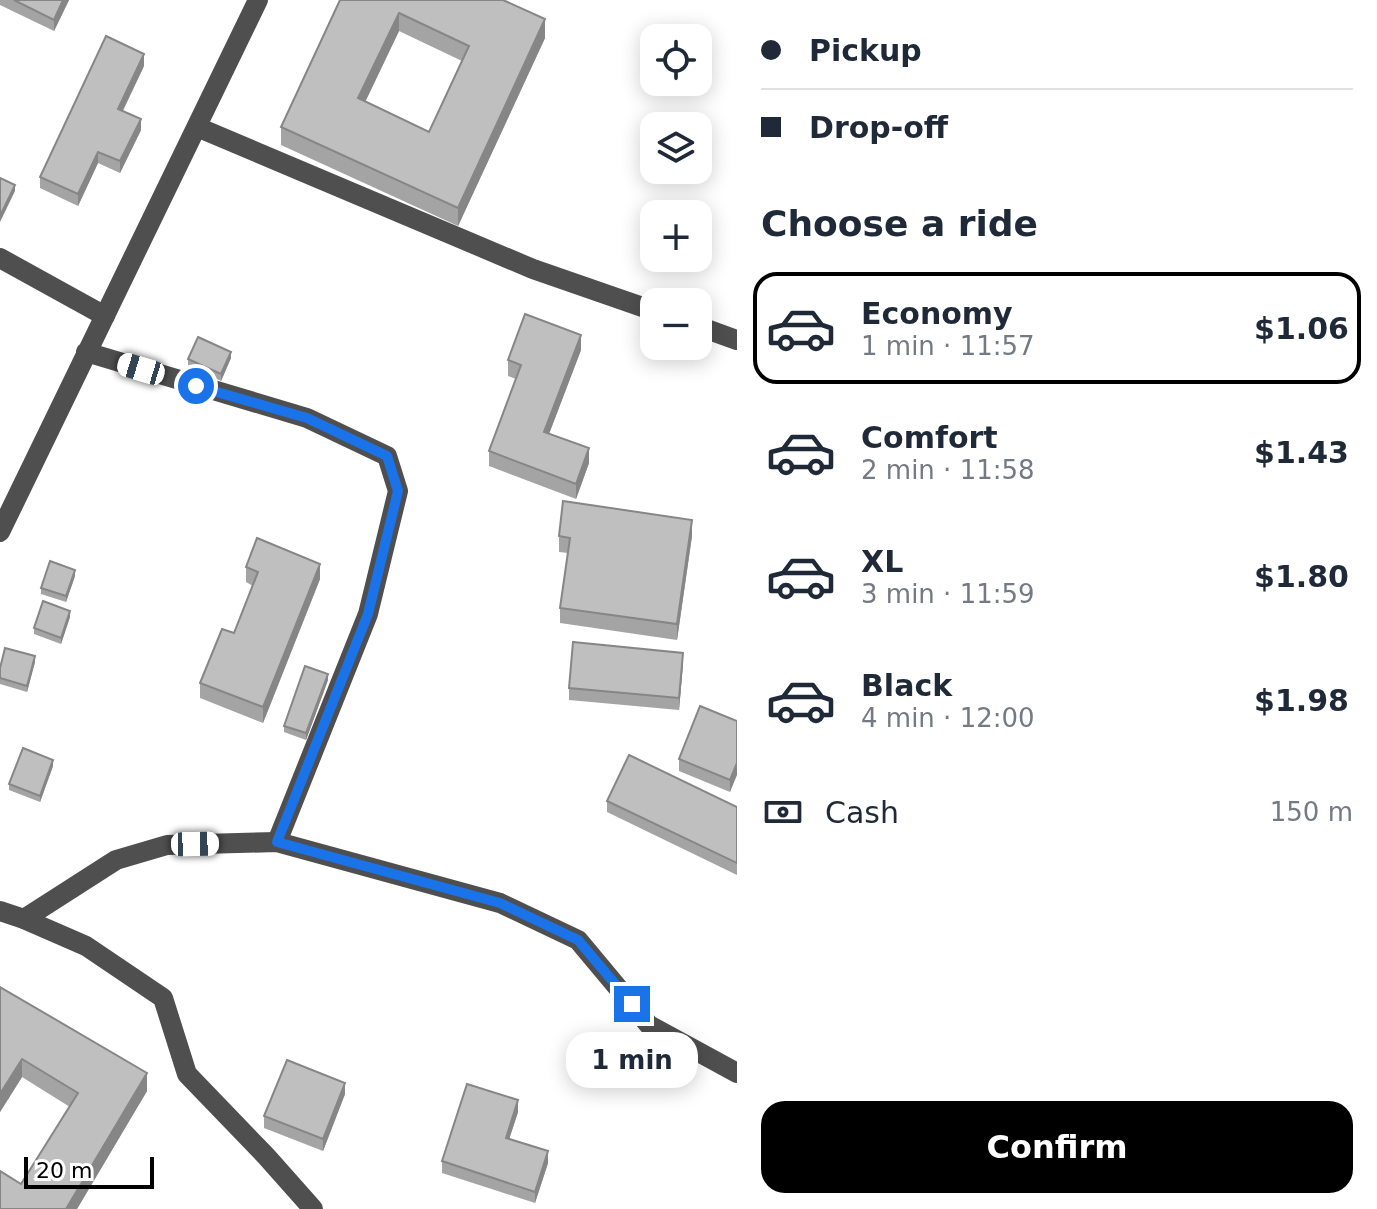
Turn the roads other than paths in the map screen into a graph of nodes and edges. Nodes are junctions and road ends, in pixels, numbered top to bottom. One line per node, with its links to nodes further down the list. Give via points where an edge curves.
1 (258, 0): 2 (street)
2 (197, 127): 4 (street, via 533,269); 5 (street)
3 (0, 258): 5 (street)
4 (640, 306)
5 (105, 316): 8 (street)
6 (712, 331): 7 (street)
7 (737, 340)
8 (86, 352): 9 (street); 10 (street, via 307,418 387,456 398,491 368,614)
9 (0, 532)
10 (277, 842): 12 (street, via 167,845 116,860); 13 (street, via 500,903 578,940 649,1025)
11 (0, 911): 12 (street)
12 (24, 919): 14 (street, via 86,946 163,998 187,1074)
13 (737, 1073)
14 (313, 1209)

